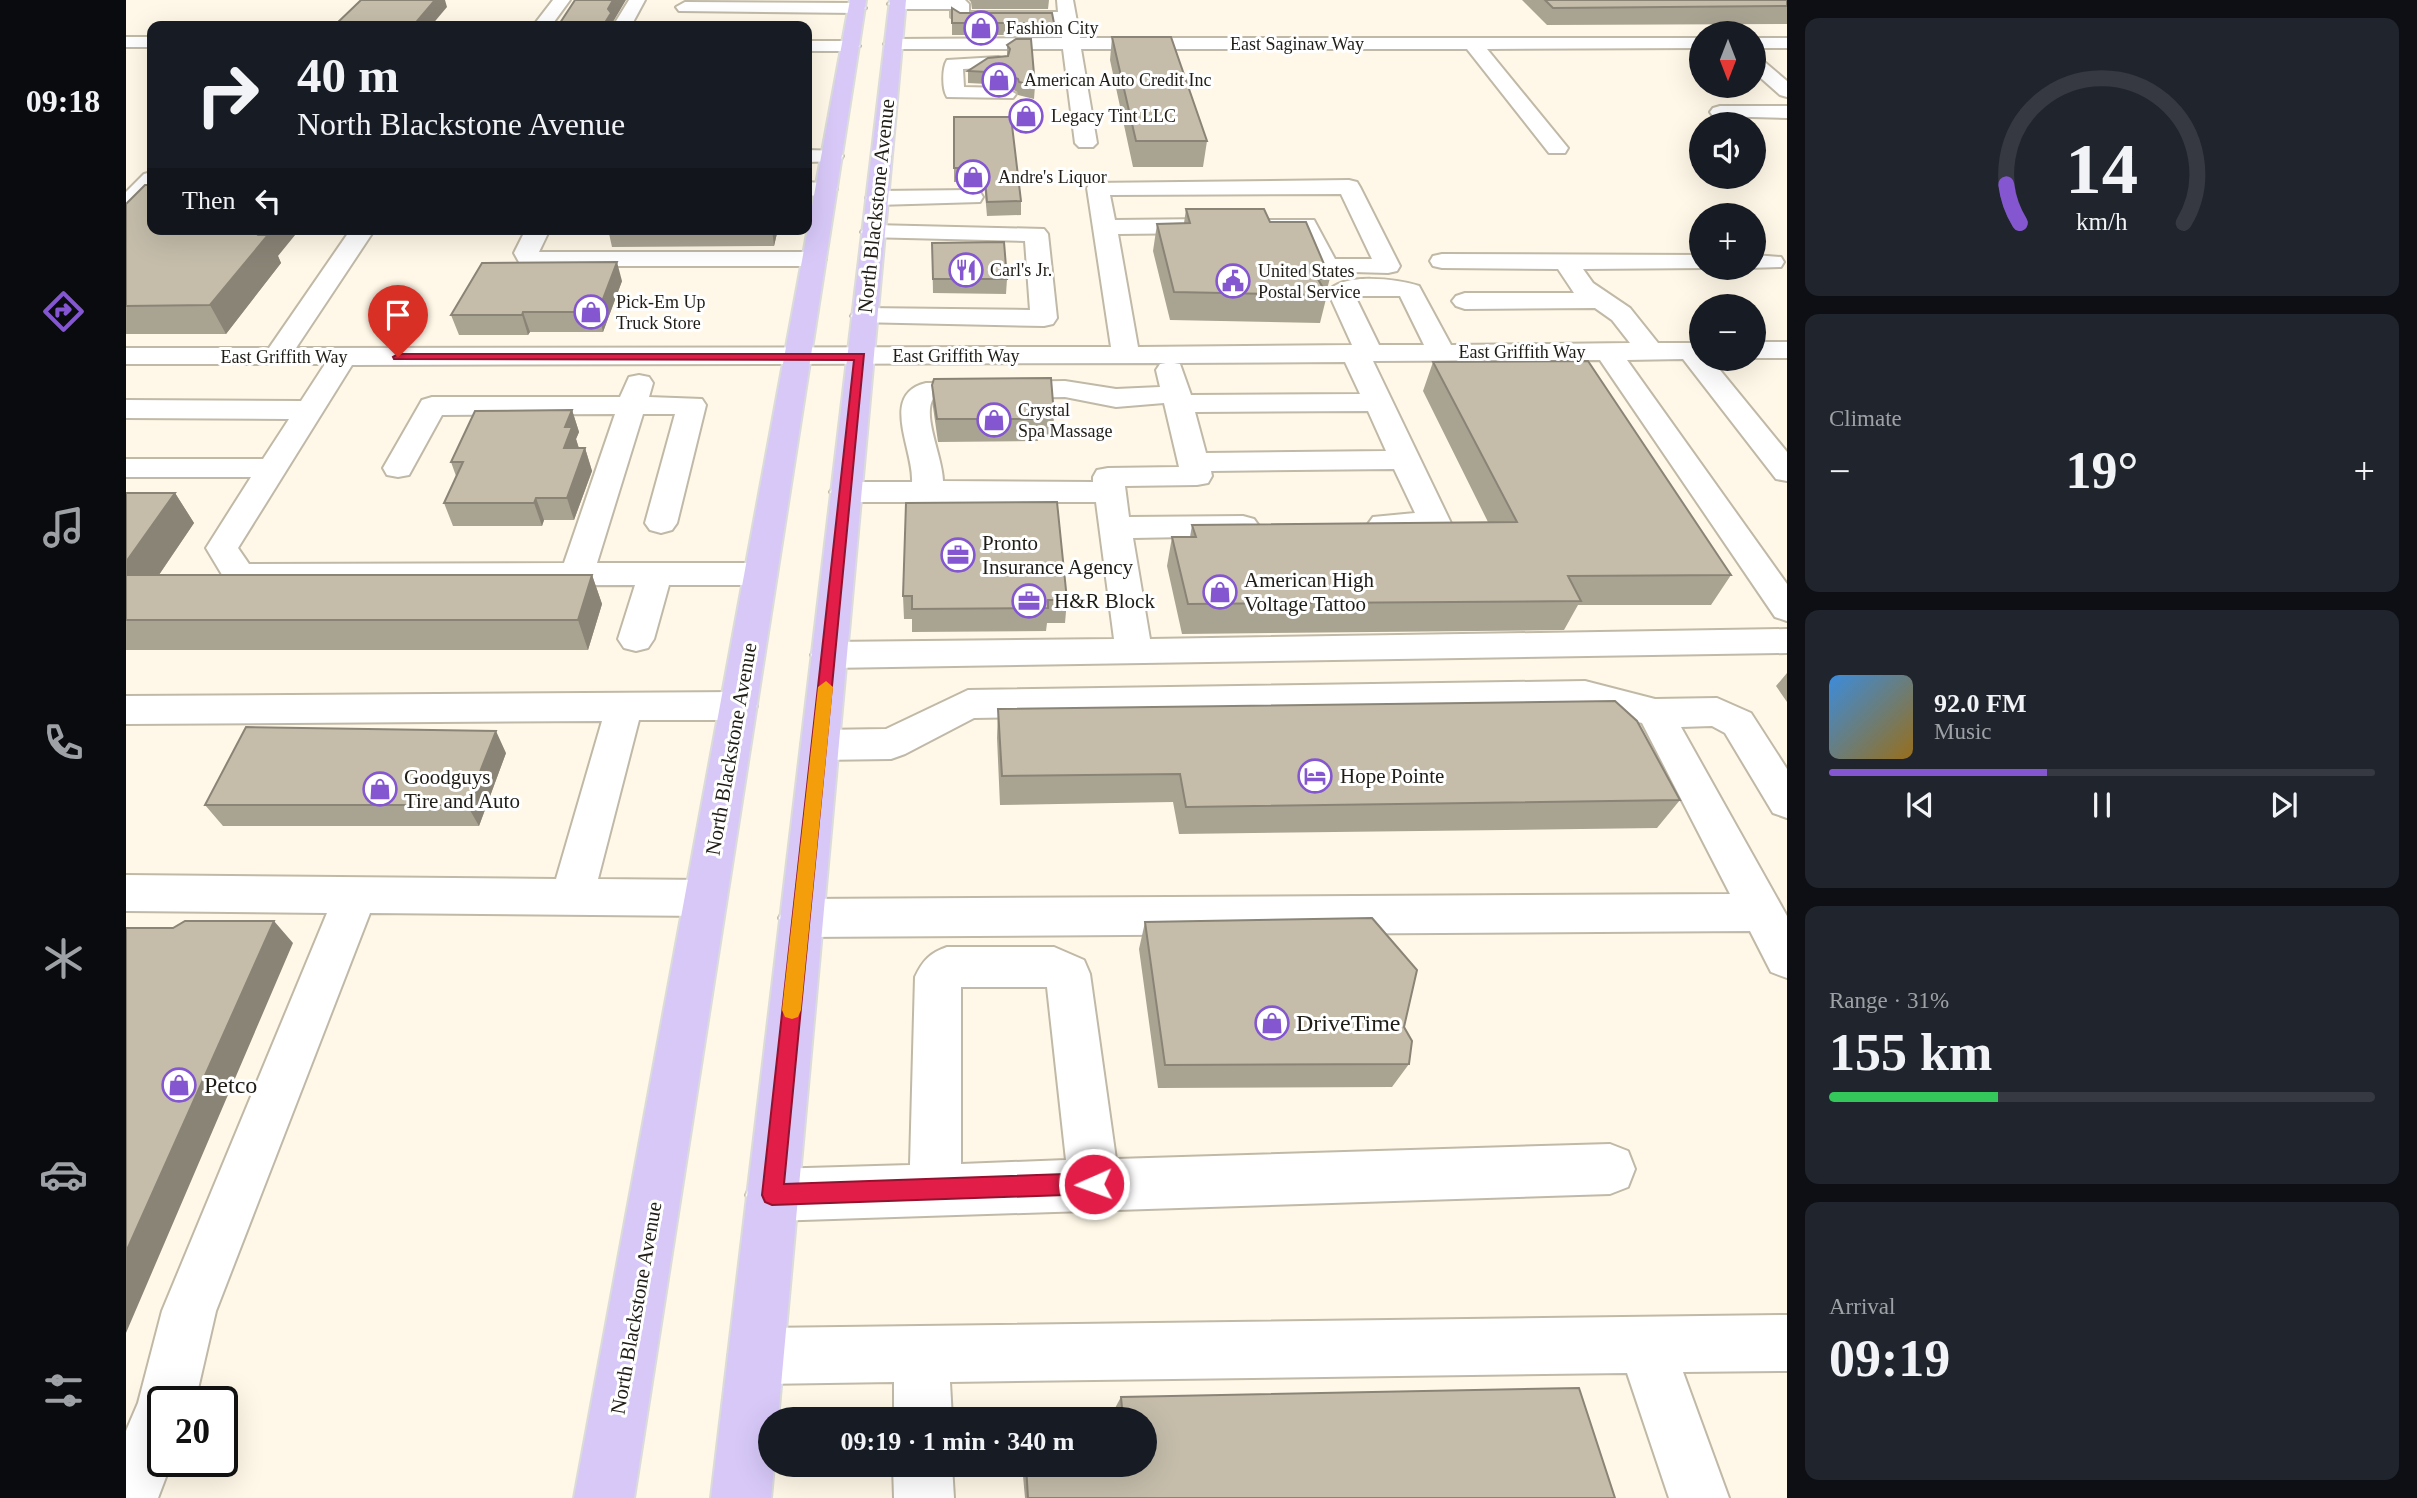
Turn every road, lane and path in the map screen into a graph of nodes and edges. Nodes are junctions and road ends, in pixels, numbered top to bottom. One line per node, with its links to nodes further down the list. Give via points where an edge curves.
1 (562, 0): 12 (street)
2 (637, 0): 13 (street)
3 (897, 2): 7 (street); 18 (main road, North Blackstone Avenue)
4 (687, 3): 9 (street); 14 (street)
5 (814, 4): 6 (street); 9 (street)
6 (857, 4): 11 (main road); 18 (main road, North Blackstone Avenue)
7 (936, 7): 10 (street)
8 (1020, 7): 10 (street)
9 (740, 8): 15 (street)
10 (1066, 8): 24 (street)
11 (874, 15)
12 (546, 21)
13 (625, 21)
14 (682, 21)
15 (735, 21)
16 (126, 42): 17 (street)
17 (147, 42)
18 (877, 43): 23 (street, East Saginaw Way); 26 (street, East Saginaw Way); 36 (main road, North Blackstone Avenue); 41 (main road, North Blackstone Avenue)
19 (1689, 43): 22 (street, East Saginaw Way)
20 (1766, 43): 21 (street)
21 (1787, 43)
22 (1473, 44): 25 (street, East Saginaw Way, via 1414,51); 34 (street)
23 (1007, 45): 24 (street, East Saginaw Way); 30 (street, via 1009,63 954,64 954,93)
24 (1073, 45): 25 (street, East Saginaw Way); 33 (street)
25 (1218, 45): 27 (street)
26 (812, 46)
27 (1227, 68)
28 (1766, 73): 29 (street)
29 (1787, 91)
30 (1006, 94)
31 (1766, 112): 32 (street)
32 (1787, 112)
33 (1086, 143)
34 (1558, 148)
35 (812, 156): 36 (street)
36 (832, 156): 38 (main road, North Blackstone Avenue)
37 (147, 178): 40 (street)
38 (816, 189): 47 (main road, North Blackstone Avenue)
39 (972, 197): 41 (street)
40 (126, 204)
41 (875, 215): 53 (main road, North Blackstone Avenue); 53 (street, via 1036,234 1044,318)
42 (1253, 225): 44 (street, via 1306,225 1327,266 1388,266 1349,187 1098,188)
43 (1226, 226): 44 (street)
44 (1105, 228): 61 (street)
45 (359, 235): 64 (street)
46 (535, 235): 47 (street, via 526,253 535,259)
47 (814, 259): 67 (main road, North Blackstone Avenue)
48 (1442, 261): 49 (street)
49 (1565, 262): 50 (street); 51 (street, via 1584,288)
50 (1689, 262)
51 (1603, 300): 52 (street); 56 (street, via 1621,314)
52 (1465, 301)
53 (864, 316): 68 (main road, North Blackstone Avenue)
54 (1766, 350): 55 (street)
55 (1787, 350)
56 (1650, 351): 57 (street, East Griffith Way); 58 (street, East Griffith Way)
57 (1689, 351)
58 (1608, 352): 60 (street, East Griffith Way); 91 (street)
59 (1362, 353): 60 (street, East Griffith Way); 60 (street, via 1341,292 1346,288 1410,291); 62 (street, East Griffith Way); 71 (street)
60 (1443, 353)
61 (1126, 355): 62 (street, East Griffith Way); 68 (street, East Griffith Way)
62 (1166, 355): 70 (street)
63 (126, 356): 64 (street, East Griffith Way)
64 (276, 357): 65 (street, East Griffith Way)
65 (343, 357): 66 (street, East Griffith Way); 74 (street)
66 (648, 357): 67 (street, East Griffith Way); 72 (street)
67 (797, 357): 68 (street, East Griffith Way); 90 (main road, North Blackstone Avenue)
68 (860, 357): 82 (main road, North Blackstone Avenue)
69 (1711, 371): 80 (street)
70 (1177, 399): 71 (street); 76 (street); 81 (street, via 1116,398 1065,389 926,391 916,403 917,433 927,459)
71 (1378, 401): 75 (street)
72 (632, 405): 79 (street, via 432,406); 84 (street, via 692,405); 88 (street)
73 (126, 410): 74 (street)
74 (309, 410): 78 (street)
75 (1405, 460): 76 (street); 85 (street, via 1435,523)
76 (1193, 462): 83 (street, via 1197,477 1108,477)
77 (126, 468): 78 (street)
78 (272, 468): 88 (street, via 222,548 239,575)
79 (398, 468)
80 (1787, 472)
81 (927, 491): 82 (street); 83 (street)
82 (846, 492): 95 (main road, North Blackstone Avenue)
83 (1109, 492): 87 (street)
84 (661, 523)
85 (1352, 524)
86 (1268, 526): 87 (street)
87 (1115, 528): 94 (street)
88 (577, 574): 89 (street)
89 (655, 574): 90 (street); 92 (street)
90 (760, 574): 96 (main road, North Blackstone Avenue)
91 (1787, 609)
92 (636, 639)
93 (1787, 641): 94 (street)
94 (1134, 652): 95 (street)
95 (829, 655): 100 (main road, North Blackstone Avenue)
96 (738, 706): 97 (street); 105 (main road, North Blackstone Avenue)
97 (624, 708): 98 (street); 104 (street)
98 (126, 710)
99 (1655, 713): 100 (street, via 1585,695 968,704 891,744); 101 (street, via 1717,712 1738,723); 106 (street)
100 (820, 745): 107 (main road, North Blackstone Avenue)
101 (1787, 802)
102 (126, 893): 103 (street)
103 (355, 895): 104 (street); 117 (street, via 189,1311)
104 (572, 897): 105 (street)
105 (705, 898): 122 (main road, North Blackstone Avenue)
106 (1762, 912): 107 (street); 108 (street)
107 (801, 918): 112 (main road, North Blackstone Avenue)
108 (1787, 958)
109 (1610, 1169): 110 (street)
110 (1094, 1184): 111 (street); 111 (street, via 1068,974 1054,967 947,967 938,977)
111 (935, 1188): 112 (street)
112 (772, 1195): 116 (main road, North Blackstone Avenue)
113 (1787, 1343): 114 (street)
114 (1645, 1345): 115 (street); 125 (street)
115 (921, 1354): 116 (street); 118 (street)
116 (756, 1356): 123 (main road, North Blackstone Avenue)
117 (170, 1386)
118 (923, 1407)
119 (147, 1451): 121 (street)
120 (923, 1477): 124 (street)
121 (128, 1498)
122 (604, 1498)
123 (741, 1498)
124 (924, 1498)
125 (1699, 1498)

